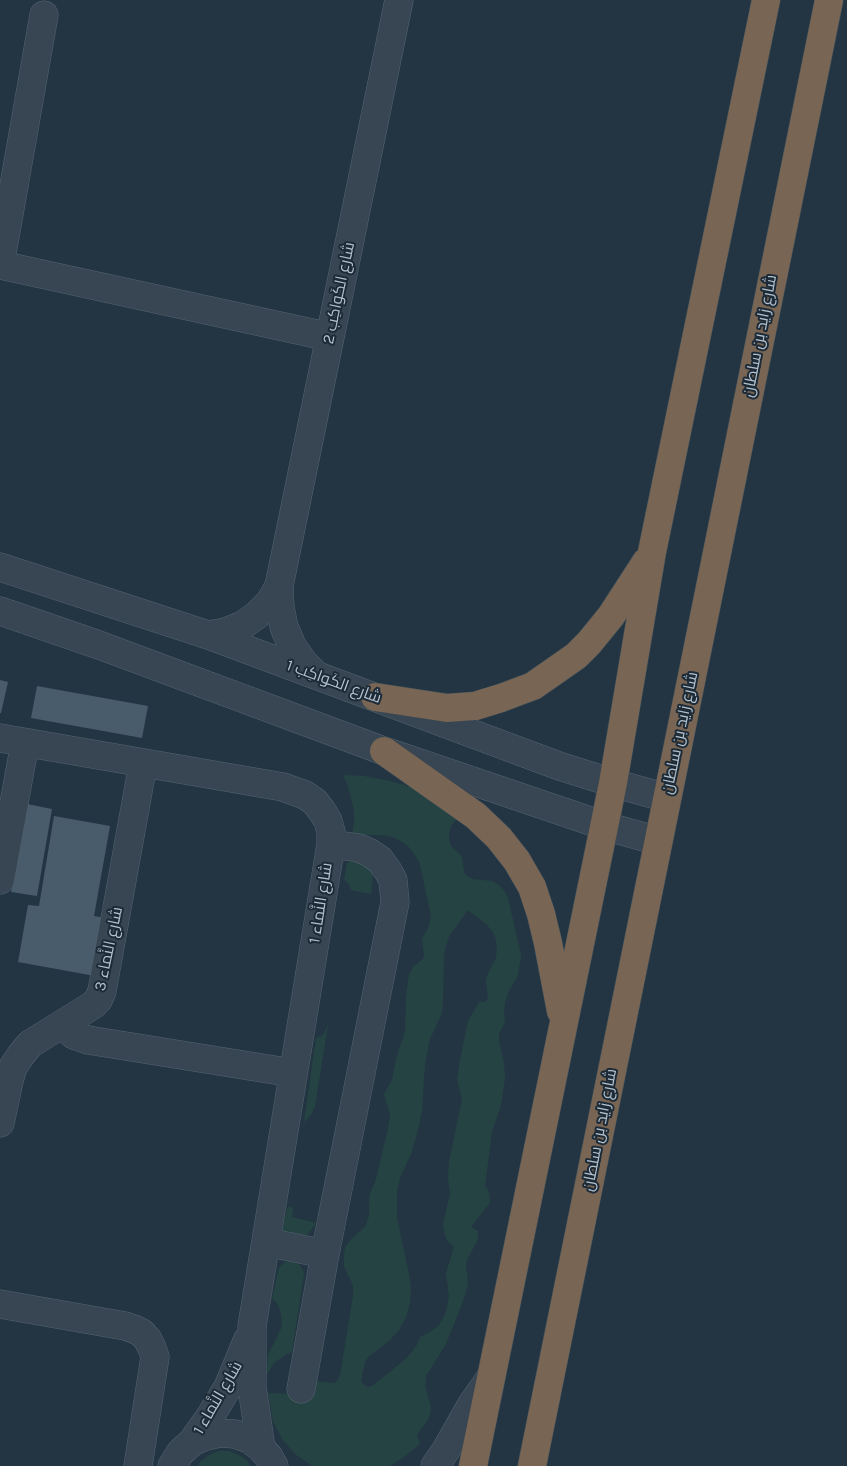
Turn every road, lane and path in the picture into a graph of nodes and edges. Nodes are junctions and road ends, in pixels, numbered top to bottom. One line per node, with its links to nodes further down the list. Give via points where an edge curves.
1 (399, 0): 6 (street, شارع الكَواكِب 2)
2 (766, 0): 7 (highway)
3 (829, 0): 18 (highway, شارع زايد بن سلطان)
4 (44, 15): 5 (street)
5 (0, 265): 6 (street)
6 (330, 336): 9 (street, شارع الكَواكِب 2)
7 (652, 552): 13 (highway, via 611,616 588,643 576,656 533,686 474,706 447,708); 17 (highway)
8 (0, 567): 11 (street, شارع الكَواكِب 1)
9 (279, 586): 11 (street, شارع الكَواكِب 2, via 270,602 250,620 226,632); 12 (street, شارع الكَواكِب 2, via 284,627 292,646)
10 (0, 611): 15 (street)
11 (208, 635): 12 (street, شارع الكَواكِب 1)
12 (319, 678): 13 (street, شارع الكَواكِب 1)
13 (375, 697): 17 (street, شارع الكَواكِب 1)
14 (12, 741): 16 (street, شارع النَّماء 1); 22 (street)
15 (384, 750): 19 (street); 24 (highway, via 476,816 517,861 532,887 541,914)
16 (143, 764): 21 (street, شارع النَّماء 1, via 283,788 305,795 328,821 332,832); 23 (street, شارع النَّماء 3, via 107,971)
17 (613, 783): 18 (street, شارع الكَواكِب 1); 19 (highway)
18 (667, 798): 20 (highway, شارع زايد بن سلطان)
19 (605, 826): 20 (street); 24 (highway)
20 (658, 842): 41 (highway, شارع زايد بن سلطان)
21 (331, 844): 27 (street, شارع النَّماء 1); 30 (street, via 358,848 380,860 393,880 395,902)
22 (0, 880)
23 (95, 1003): 25 (street, شارع النَّماء 3); 26 (street)
24 (563, 1022): 33 (highway)
25 (62, 1024): 26 (street, via 81,1038); 28 (street, شارع النَّماء 3, via 30,1044 21,1055 13,1067)
26 (110, 1044): 27 (street)
27 (293, 1073): 29 (street, شارع النَّماء 1)
28 (2, 1106)
29 (266, 1242): 30 (street); 32 (street, شارع النَّماء 1)
30 (325, 1254): 34 (street)
31 (0, 1304): 37 (street, via 134,1328 148,1340 154,1357)
32 (252, 1326): 35 (street, شارع النَّماء 1, via 228,1387); 36 (street, شارع النَّماء 1, via 252,1387)
33 (491, 1377): 39 (street); 40 (highway)
34 (301, 1389)
35 (192, 1442): 36 (street, via 213,1434 235,1434 249,1439); 38 (street, شارع النَّماء 1)
36 (268, 1457)
37 (138, 1466)
38 (172, 1466)
39 (435, 1466)
40 (473, 1466)
41 (532, 1466)

